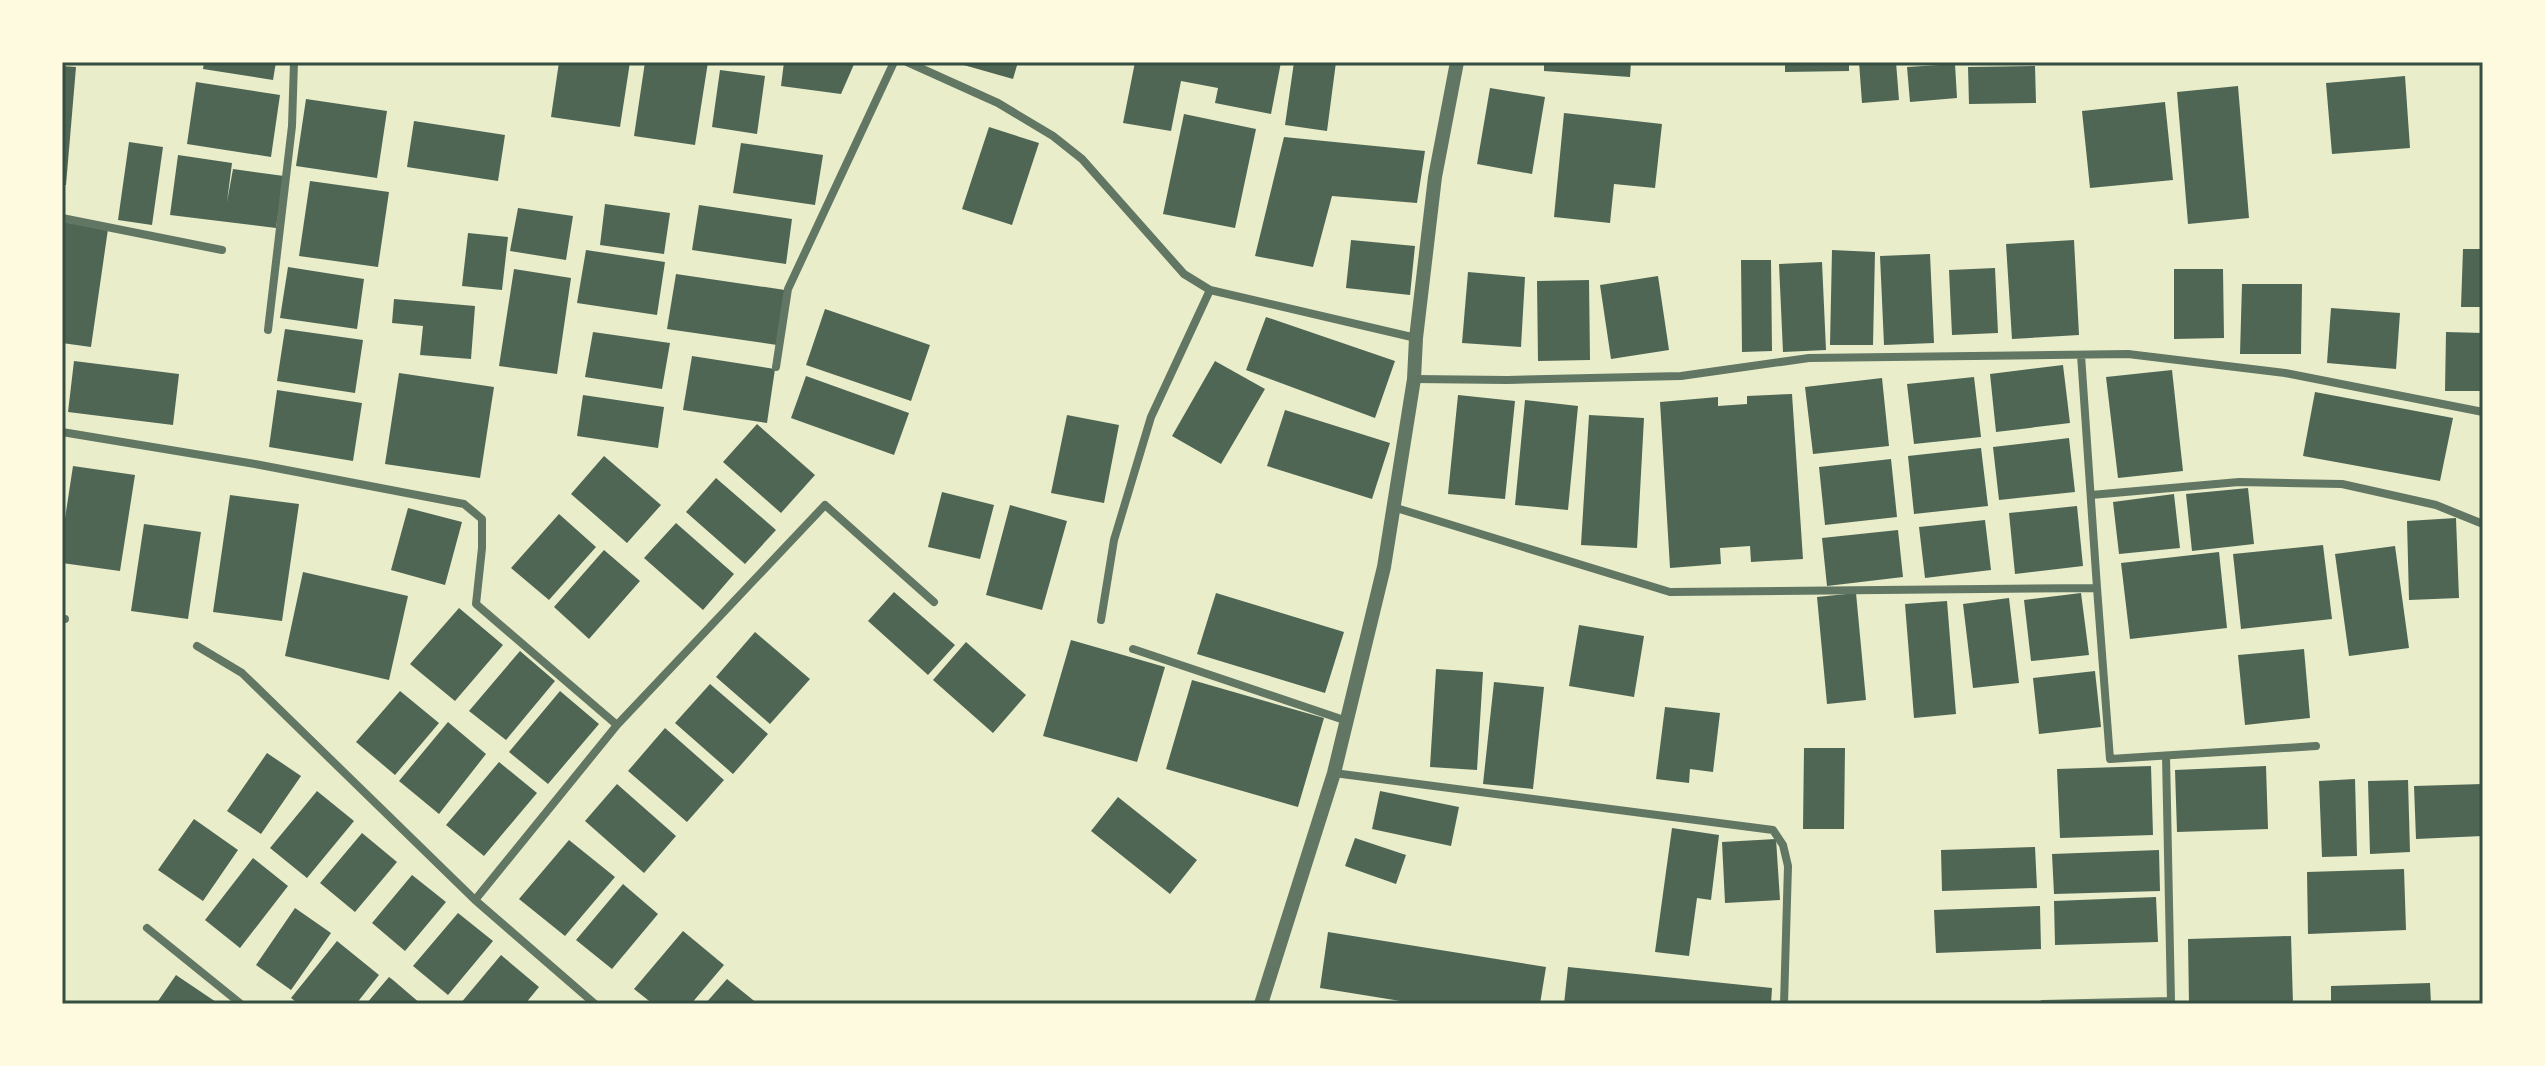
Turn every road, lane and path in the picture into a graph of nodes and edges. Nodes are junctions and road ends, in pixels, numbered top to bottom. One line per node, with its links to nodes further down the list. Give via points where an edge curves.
1 (294, 62): 8 (street, via 292,126)
2 (894, 62): 11 (street, via 788,289)
3 (907, 62): 7 (street, via 998,103 1053,136 1082,159 1184,274)
4 (1457, 62): 9 (street, via 1435,177)
5 (62, 218): 6 (street)
6 (222, 250)
7 (1210, 290): 9 (street); 20 (street, via 1151,417 1114,540)
8 (268, 330)
9 (1416, 338): 12 (street)
10 (2081, 355): 12 (street, via 1809,358 1681,376); 13 (street, via 2128,354 2285,373); 15 (street)
11 (776, 367)
12 (1414, 379): 16 (street)
13 (2483, 412)
14 (62, 432): 24 (street, via 464,504 482,519 476,604)
15 (2091, 495): 17 (street, via 2239,482 2342,484 2436,505); 18 (street)
16 (1393, 507): 18 (street, via 1670,592); 23 (street)
17 (2483, 524)
18 (2097, 588): 26 (street, via 2110,759)
19 (934, 602): 24 (street, via 825,505)
20 (1101, 620)
21 (197, 646): 28 (street, via 242,673)
22 (1133, 649): 23 (street)
23 (1347, 721): 27 (street)
24 (617, 725): 28 (street)
25 (2316, 746): 26 (street)
26 (2166, 756): 34 (street, via 2171,1001)
27 (1334, 773): 32 (street); 33 (street, via 1773,830 1788,866)
28 (475, 900): 31 (street)
29 (147, 928): 30 (street)
30 (241, 1004)
31 (595, 1004)
32 (1261, 1004)
33 (1784, 1004)
34 (2043, 1004)

